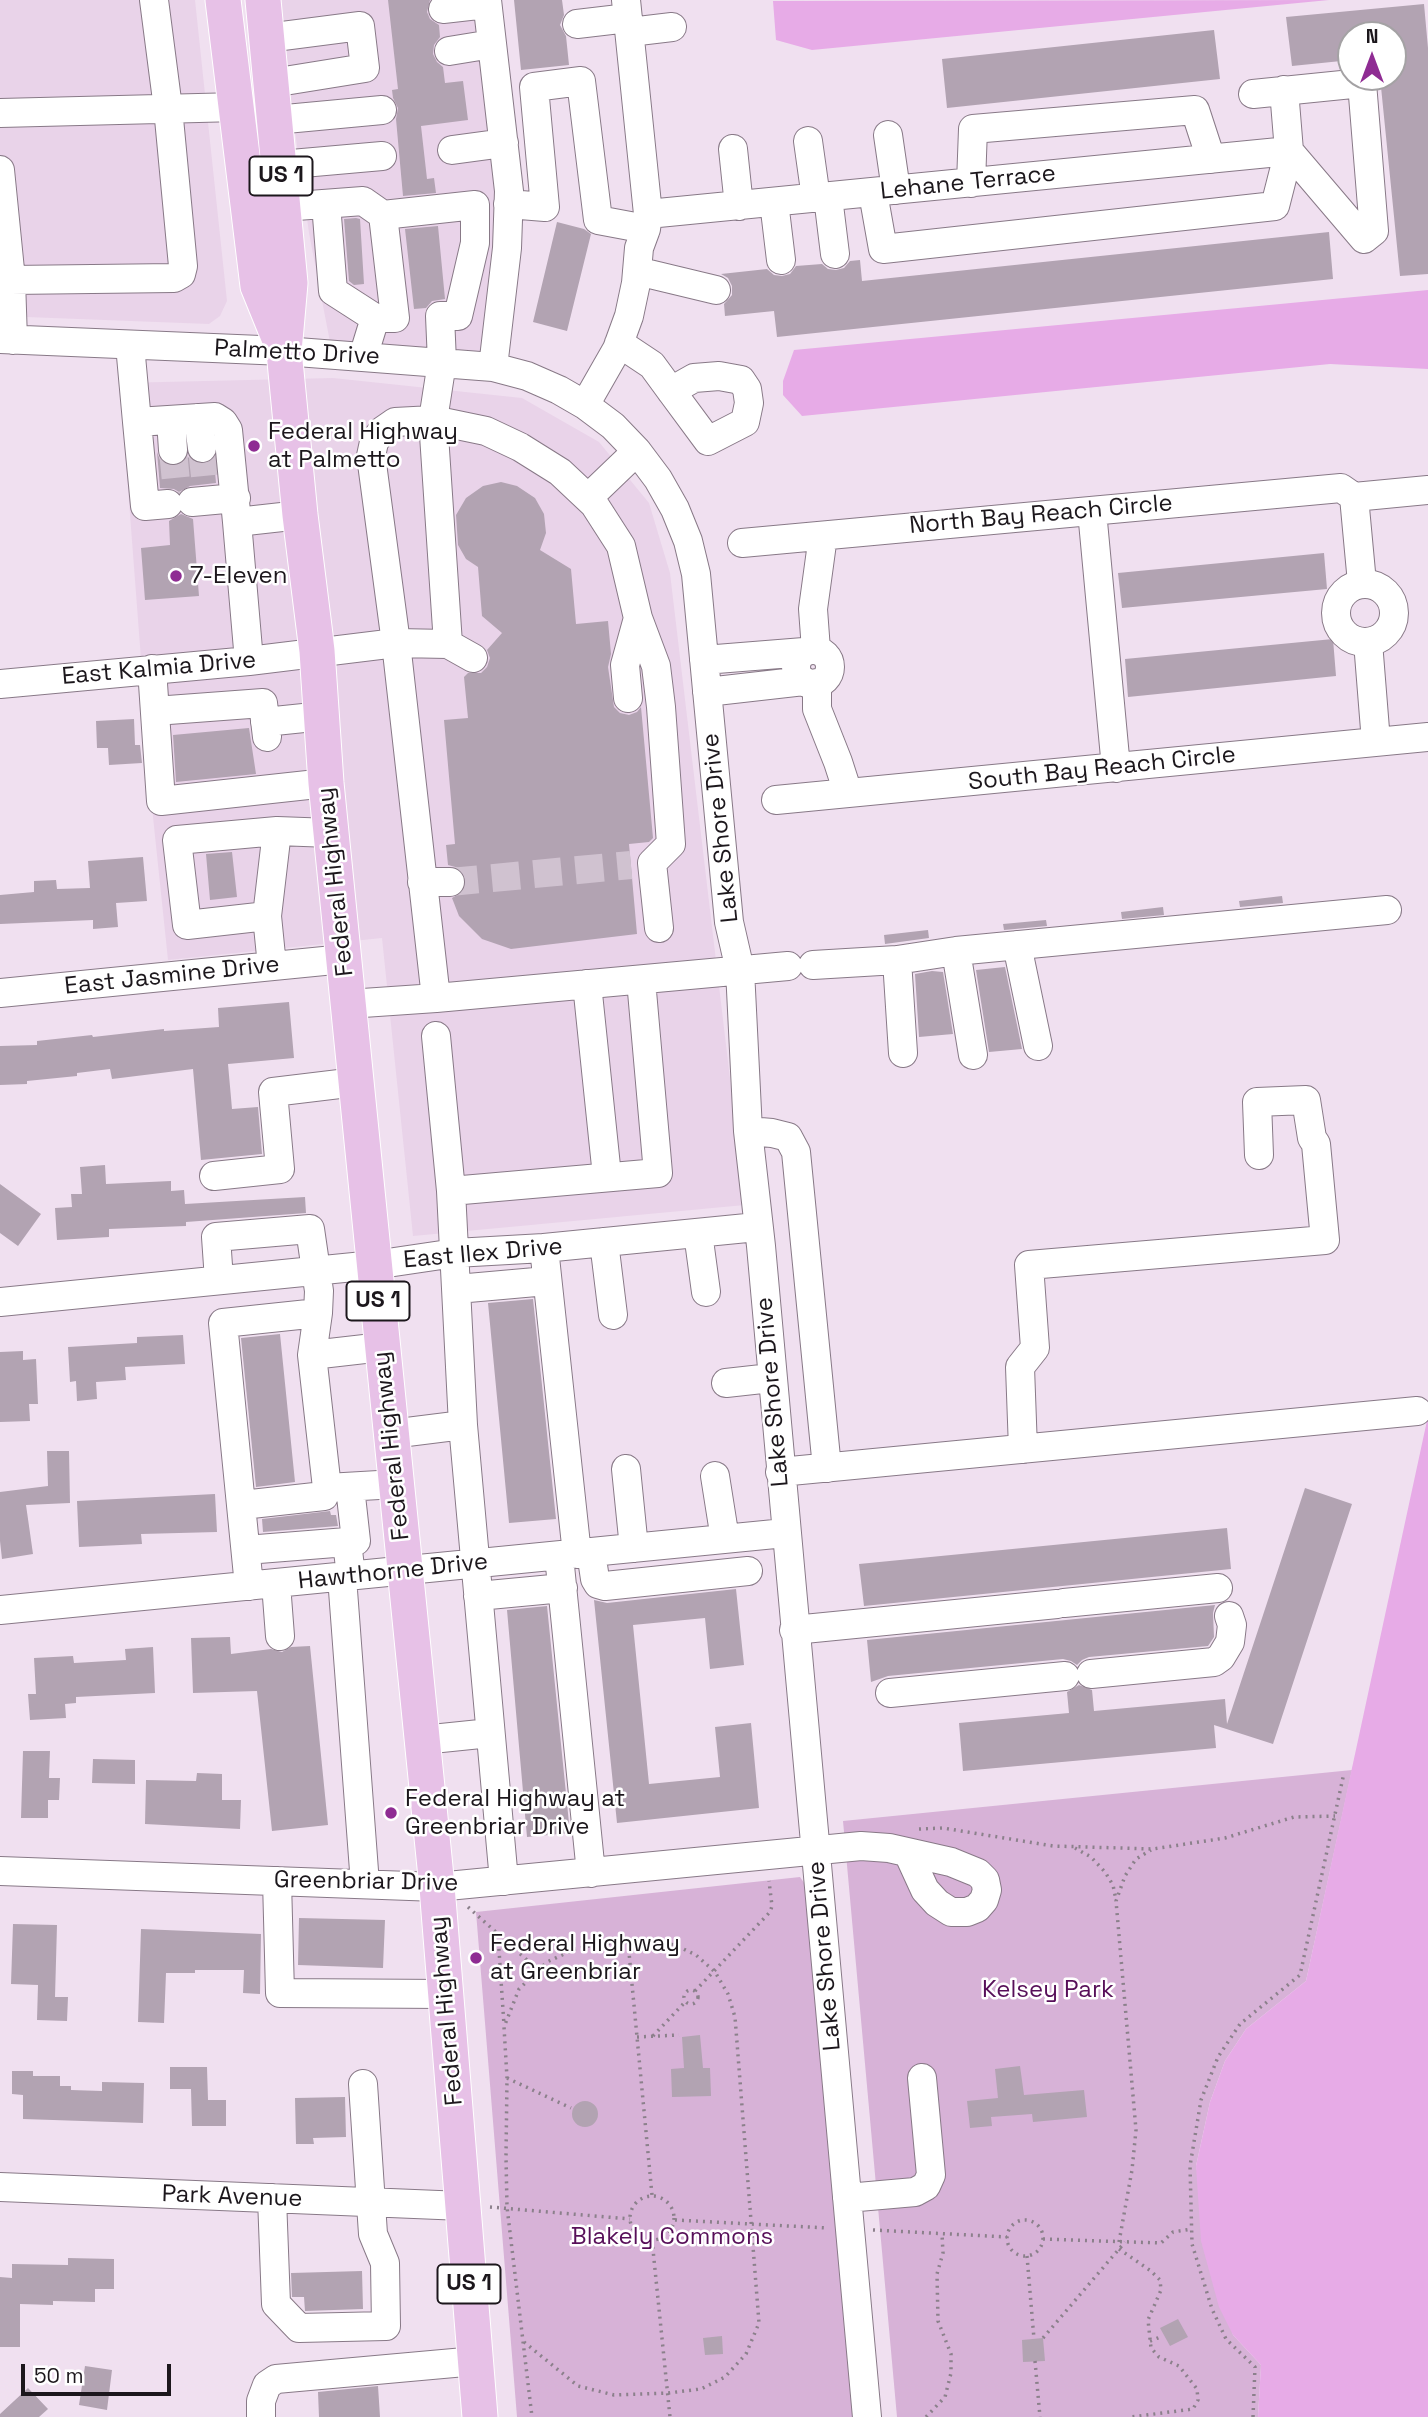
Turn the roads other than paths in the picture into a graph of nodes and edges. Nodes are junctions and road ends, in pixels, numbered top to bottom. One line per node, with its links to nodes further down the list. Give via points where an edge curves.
1 (154, 0): 15 (street)
2 (223, 0): 14 (main road, Federal Highway / US 1)
3 (487, 2): 4 (street); 9 (street)
4 (443, 9)
5 (266, 11): 11 (main road, Federal Highway / US 1); 11 (street, via 360,26 365,68)
6 (628, 17): 7 (street); 8 (street); 38 (street)
7 (577, 24)
8 (672, 27)
9 (492, 44): 10 (street); 21 (street)
10 (449, 51)
11 (272, 83): 18 (main road, Federal Highway / US 1)
12 (1284, 90): 13 (street); 24 (street); 24 (street, via 1362,83 1374,231 1364,239)
13 (1253, 94)
14 (238, 107): 15 (street); 51 (main road, Federal Highway / US 1, via 258,286)
15 (168, 108): 17 (street); 42 (street, via 181,274 174,278)
16 (382, 110): 18 (street)
17 (0, 113)
18 (275, 120): 27 (main road, Federal Highway / US 1)
19 (888, 135): 30 (street)
20 (808, 141): 31 (street)
21 (503, 143): 23 (street); 34 (street)
22 (733, 149): 35 (street)
23 (452, 150)
24 (1289, 151): 26 (street, Lehane Terrace); 30 (street, via 1275,206 883,249)
25 (382, 156): 27 (street)
26 (1211, 159): 29 (street, Lehane Terrace); 29 (street, via 1195,110 973,129)
27 (280, 165): 36 (main road, Federal Highway / US 1)
28 (0, 170): 42 (street)
29 (971, 183): 30 (street, Lehane Terrace)
30 (885, 191): 31 (street, Lehane Terrace)
31 (822, 197): 32 (street, Lehane Terrace); 39 (street)
32 (774, 202): 35 (street, Lehane Terrace); 40 (street)
33 (326, 204): 36 (street); 37 (street, via 363,201); 44 (street)
34 (508, 204): 38 (street, Lehane Terrace, via 544,207 534,87 581,81 598,220); 54 (street)
35 (739, 206): 38 (street, Lehane Terrace)
36 (283, 207): 45 (main road, Federal Highway / US 1)
37 (383, 215): 46 (street, via 474,194 475,243 458,316); 47 (street)
38 (647, 222): 41 (street)
39 (835, 254)
40 (781, 260)
41 (637, 271): 43 (street); 49 (street)
42 (11, 280): 48 (street)
43 (716, 290)
44 (333, 291): 45 (street); 47 (street)
45 (289, 295): 51 (main road, Federal Highway / US 1)
46 (440, 316): 47 (street); 53 (street)
47 (385, 318): 52 (street)
48 (6, 339): 50 (street, Palmetto Drive)
49 (619, 343): 55 (street, via 652,365); 56 (street)
50 (130, 345): 51 (street, Palmetto Drive); 59 (street)
51 (284, 351): 52 (street, Palmetto Drive); 68 (main road, Federal Highway / US 1)
52 (363, 357): 53 (street, Palmetto Drive)
53 (442, 362): 54 (street, Palmetto Drive); 58 (street)
54 (493, 367): 56 (street, Palmetto Drive, via 527,376)
55 (671, 391)
56 (585, 405): 62 (street, Lake Shore Drive)
57 (184, 419): 59 (street); 60 (street); 61 (street); 66 (street, via 215,416 228,430)
58 (433, 420): 65 (street, via 486,431 520,447 560,472); 74 (street, via 395,422 374,442 371,456); 75 (street)
59 (137, 422): 66 (street, via 145,506 193,498)
60 (202, 448)
61 (173, 450)
62 (637, 451): 65 (street); 79 (street, Lake Shore Drive, via 670,499 688,541)
63 (1428, 490): 64 (street, North Bay Reach Circle)
64 (1347, 492): 67 (street, North Bay Reach Circle); 71 (street)
65 (588, 498): 72 (street, via 621,545)
66 (237, 510): 68 (street); 80 (street)
67 (1092, 510): 69 (street, North Bay Reach Circle); 90 (street)
68 (300, 515): 76 (main road, Federal Highway / US 1)
69 (823, 536): 70 (street, North Bay Reach Circle); 77 (street)
70 (742, 543)
71 (1362, 583): 73 (street, via 1387,593 1394,610 1391,627); 73 (street, via 1345,591 1336,616 1343,633)
72 (638, 618): 85 (street, via 625,666); 100 (street, via 656,666 671,844 642,864)
73 (1368, 642): 89 (street)
74 (396, 643): 75 (street, East Kalmia Drive); 76 (street, East Kalmia Drive); 96 (street)
75 (448, 644): 78 (street)
76 (317, 651): 80 (street, East Kalmia Drive); 87 (main road, Federal Highway / US 1)
77 (810, 651): 79 (street); 82 (street, via 827,657 830,666 825,679)
78 (473, 659)
79 (704, 660): 84 (street, Lake Shore Drive)
80 (248, 661): 81 (street, East Kalmia Drive)
81 (152, 669): 83 (street, East Kalmia Drive); 86 (street)
82 (810, 682): 84 (street); 92 (street)
83 (0, 684)
84 (708, 692): 106 (street, Lake Shore Drive, via 729,922)
85 (628, 698)
86 (155, 711): 87 (street, via 262,703 266,730); 91 (street, via 161,801)
87 (323, 716): 91 (main road, Federal Highway / US 1)
88 (1428, 737): 89 (street, South Bay Reach Circle)
89 (1376, 742): 90 (street, South Bay Reach Circle)
90 (1115, 768): 92 (street, South Bay Reach Circle)
91 (326, 783): 95 (main road, Federal Highway / US 1)
92 (848, 793): 93 (street, South Bay Reach Circle)
93 (776, 800)
94 (277, 831): 95 (street); 99 (street); 99 (street, via 177,840 187,925)
95 (331, 833): 103 (main road, Federal Highway / US 1)
96 (422, 882): 97 (street); 110 (street)
97 (450, 882)
98 (1387, 910): 101 (street)
99 (267, 916): 105 (street)
100 (659, 928)
101 (1017, 945): 102 (street); 113 (street)
102 (956, 951): 104 (street); 115 (street)
103 (344, 959): 105 (street, East Jasmine Drive); 111 (main road, Federal Highway / US 1)
104 (897, 960): 106 (street); 114 (street)
105 (272, 966): 109 (street, East Jasmine Drive)
106 (740, 970): 107 (street); 117 (street, Lake Shore Drive)
107 (641, 980): 108 (street); 119 (street, via 657,1172)
108 (587, 984): 110 (street); 119 (street)
109 (0, 993)
110 (436, 998): 111 (street)
111 (348, 1004): 116 (main road, Federal Highway / US 1)
112 (436, 1036): 121 (street)
113 (1038, 1046)
114 (903, 1053)
115 (973, 1055)
116 (356, 1082): 120 (street, via 273,1092 280,1169); 127 (main road, Federal Highway / US 1)
117 (748, 1131): 122 (street, Lake Shore Drive); 144 (street, via 788,1137 796,1152)
118 (1259, 1154): 143 (street, via 1257,1102 1306,1100 1325,1240 1028,1265 1035,1348 1020,1367)
119 (607, 1175): 121 (street)
120 (214, 1176)
121 (451, 1191): 126 (street)
122 (757, 1227): 123 (street, East Ilex Drive); 138 (street, Lake Shore Drive)
123 (698, 1233): 124 (street, East Ilex Drive); 132 (street)
124 (604, 1242): 125 (street, East Ilex Drive); 135 (street)
125 (544, 1248): 126 (street, East Ilex Drive); 130 (street)
126 (455, 1253): 127 (street, East Ilex Drive); 131 (street)
127 (374, 1265): 128 (street, East Ilex Drive); 136 (main road, Federal Highway / US 1)
128 (316, 1270): 129 (street, East Ilex Drive); 129 (street, via 310,1229 216,1237); 134 (street)
129 (219, 1280): 133 (street, East Ilex Drive)
130 (548, 1281): 131 (street); 156 (street)
131 (457, 1289): 141 (street)
132 (706, 1292)
133 (0, 1302)
134 (318, 1313): 137 (street); 150 (street, via 223,1323)
135 (613, 1315)
136 (382, 1348): 137 (street); 142 (main road, Federal Highway / US 1)
137 (312, 1355): 149 (street)
138 (771, 1378): 139 (street); 146 (street, Lake Shore Drive)
139 (726, 1383)
140 (1418, 1411): 143 (street)
141 (463, 1425): 142 (street); 157 (street)
142 (391, 1434): 148 (main road, Federal Highway / US 1)
143 (1023, 1449): 144 (street)
144 (827, 1468): 146 (street)
145 (626, 1469): 154 (street)
146 (780, 1472): 151 (street, Lake Shore Drive)
147 (715, 1476): 152 (street)
148 (396, 1484): 149 (street); 158 (main road, Federal Highway / US 1)
149 (339, 1488): 150 (street, via 324,1496); 153 (street, via 356,1541)
150 (242, 1505): 155 (street)
151 (785, 1533): 152 (street, Hawthorne Drive); 167 (street, Lake Shore Drive)
152 (725, 1539): 154 (street, Hawthorne Drive)
153 (347, 1542): 155 (street); 160 (street)
154 (634, 1548): 156 (street, Hawthorne Drive)
155 (246, 1550): 161 (street)
156 (576, 1554): 157 (street, Hawthorne Drive); 159 (street, via 598,1584 605,1586); 162 (street)
157 (475, 1564): 158 (street, Hawthorne Drive); 164 (street)
158 (405, 1571): 160 (street, Hawthorne Drive); 171 (main road, Federal Highway / US 1)
159 (748, 1571)
160 (347, 1577): 161 (street, Hawthorne Drive); 178 (street)
161 (263, 1585): 165 (street, Hawthorne Drive); 168 (street)
162 (563, 1588): 164 (street); 175 (street)
163 (1218, 1588): 167 (street)
164 (478, 1596): 170 (street)
165 (0, 1610)
166 (1229, 1616): 169 (street, via 1230,1642 1214,1662)
167 (794, 1630): 173 (street, Lake Shore Drive)
168 (280, 1636)
169 (890, 1693)
170 (490, 1733): 171 (street); 177 (street)
171 (422, 1740): 179 (main road, Federal Highway / US 1)
172 (912, 1841): 173 (street, Greenbriar Drive, via 889,1848 861,1846)
173 (815, 1852): 175 (street, Greenbriar Drive); 185 (street, Lake Shore Drive)
174 (0, 1871): 176 (street, Greenbriar Drive)
175 (591, 1873): 177 (street, Greenbriar Drive)
176 (277, 1881): 178 (street, Greenbriar Drive); 180 (street, via 280,1993)
177 (503, 1881): 179 (street, Greenbriar Drive)
178 (365, 1884): 179 (street, Greenbriar Drive)
179 (437, 1888): 180 (main road, Federal Highway / US 1)
180 (446, 1994): 187 (main road, Federal Highway / US 1)
181 (922, 2078): 185 (street, via 931,2175 926,2186 915,2192)
182 (363, 2084): 186 (street)
183 (0, 2187): 184 (street, Park Avenue)
184 (272, 2198): 186 (street, Park Avenue); 186 (street, via 276,2304 299,2328 386,2326 385,2263 373,2234)
185 (847, 2198): 191 (street, Lake Shore Drive)
186 (371, 2202): 187 (street, Park Avenue)
187 (463, 2206): 188 (main road, Federal Highway / US 1)
188 (476, 2361): 189 (street, via 276,2379 267,2385 261,2400); 190 (main road, Federal Highway / US 1)
189 (261, 2417)
190 (480, 2417)
191 (867, 2417)

